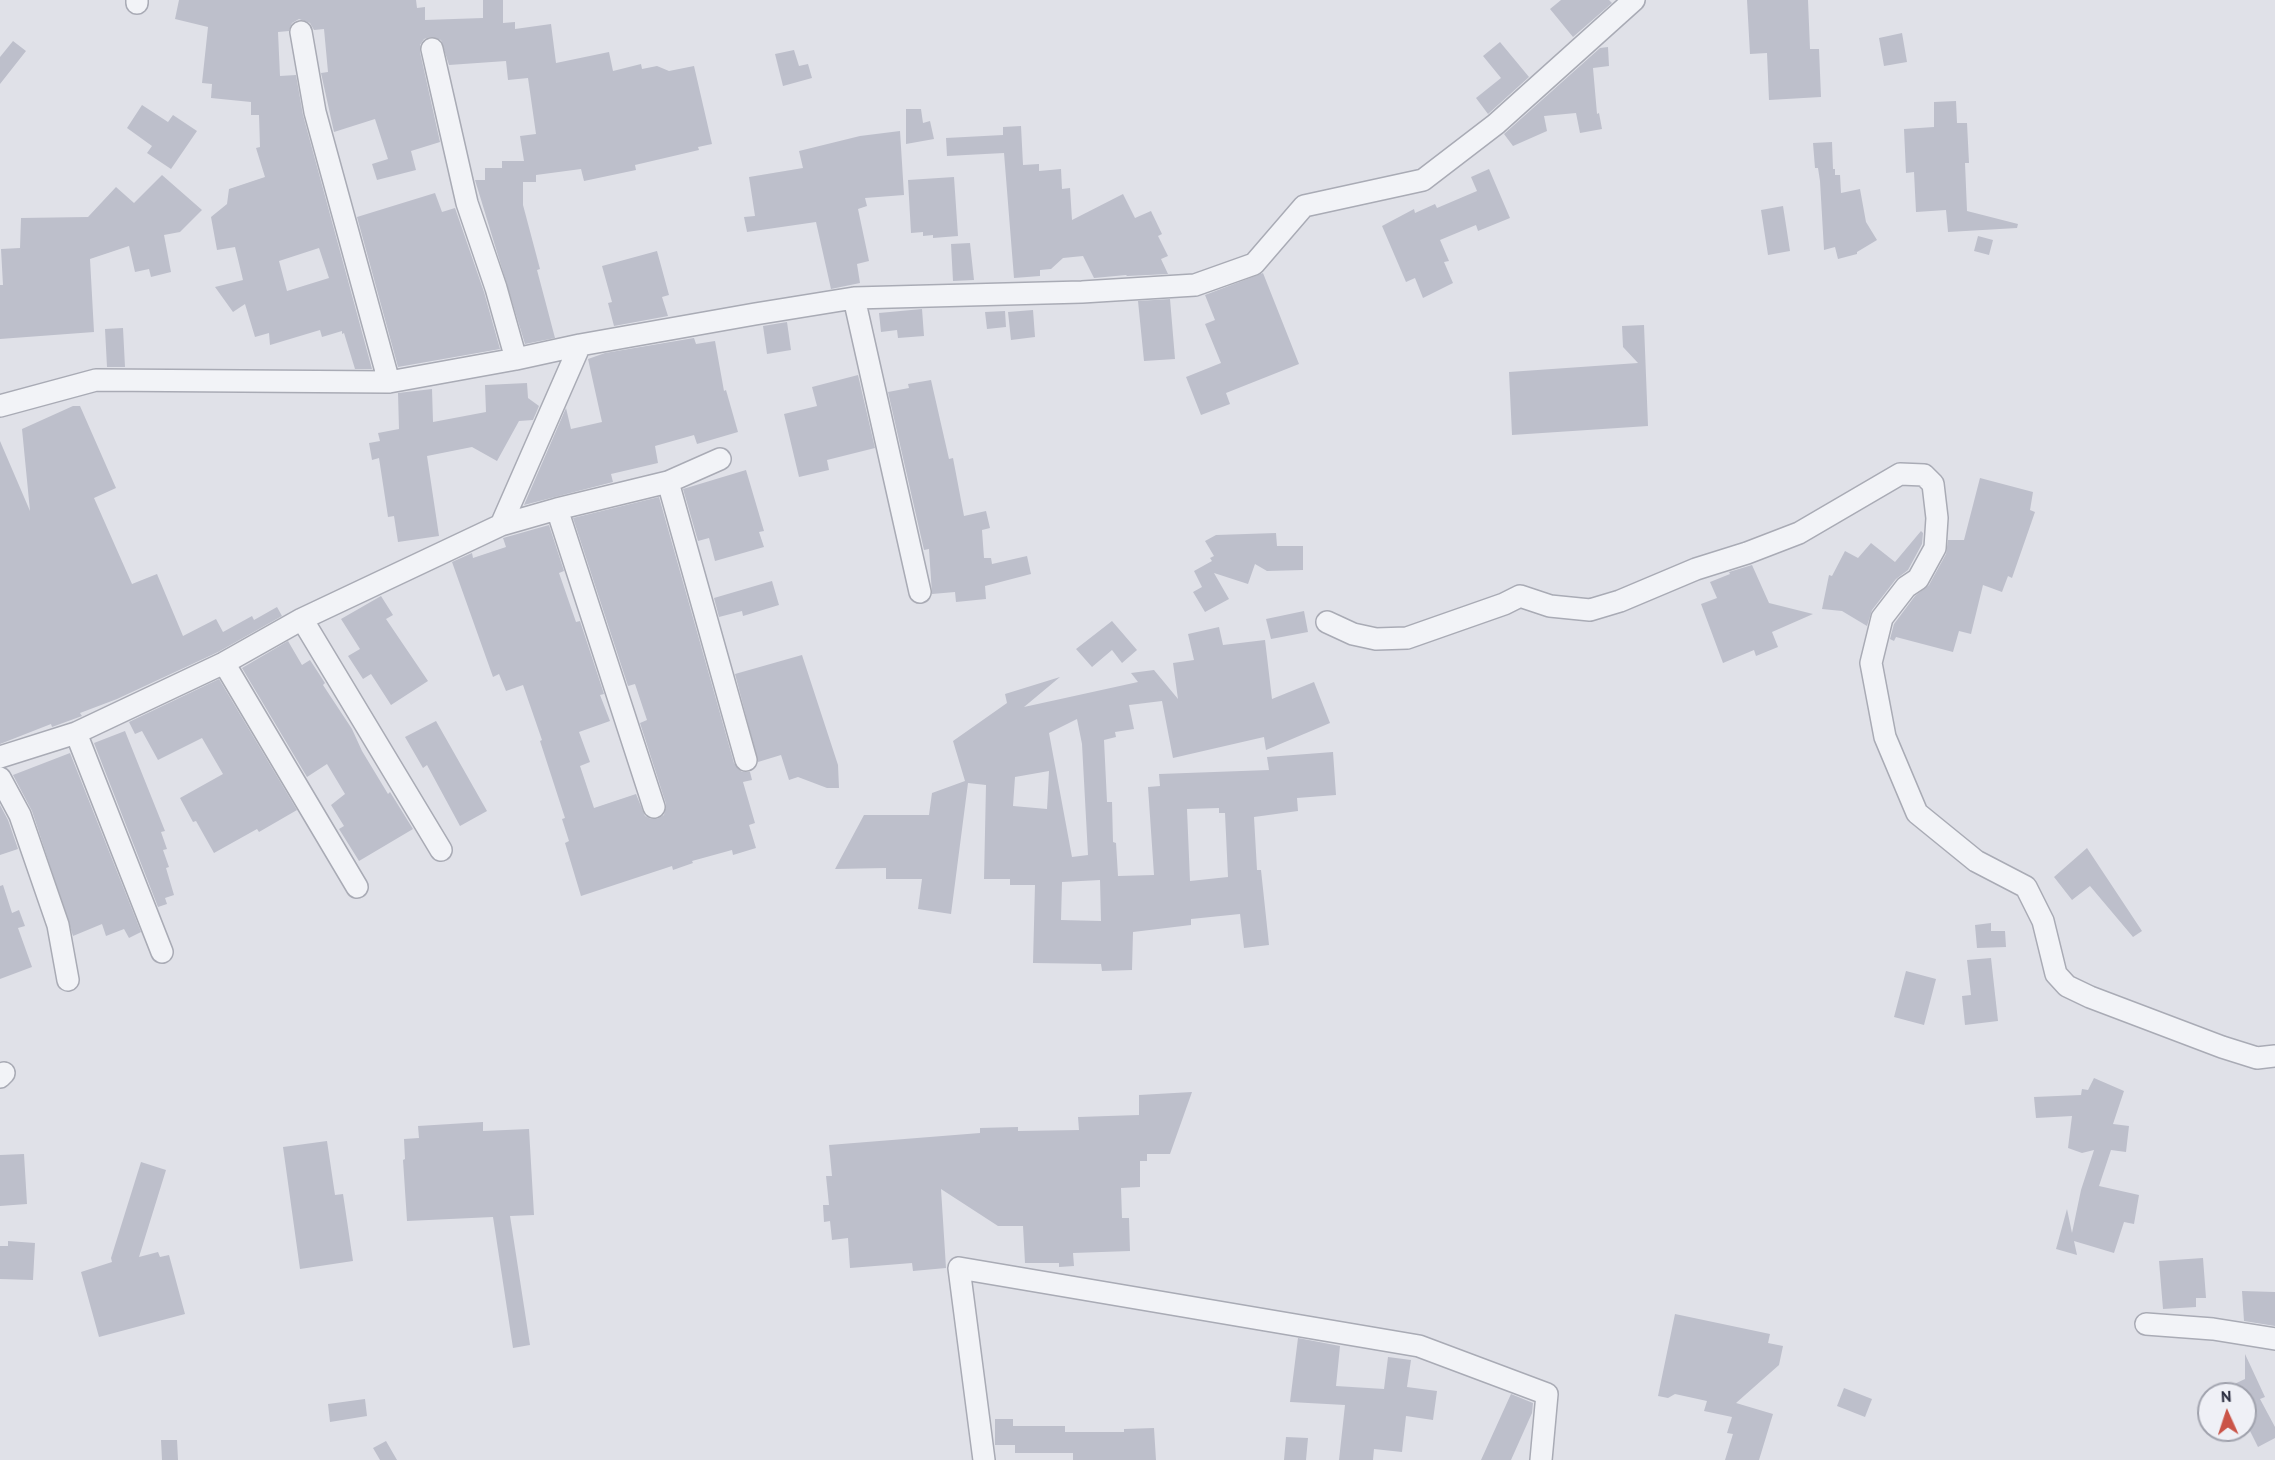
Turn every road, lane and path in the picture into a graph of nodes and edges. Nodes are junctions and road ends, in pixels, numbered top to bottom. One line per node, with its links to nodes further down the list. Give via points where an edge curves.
1 (1634, 0): 4 (street, via 1496,124 1423,180 1304,206 1254,264 1195,285)
2 (301, 32): 7 (street, via 315,112)
3 (432, 50): 6 (street, via 467,203)
4 (854, 298): 5 (street); 13 (street)
5 (580, 345): 6 (street); 12 (street)
6 (516, 359): 7 (street)
7 (390, 382): 8 (street, via 96,380)
8 (0, 406)
9 (720, 459): 10 (street)
10 (668, 482): 11 (street); 19 (street)
11 (557, 509): 12 (street); 21 (street)
12 (501, 525): 14 (street)
13 (920, 592)
14 (302, 619): 16 (street); 22 (street)
15 (1327, 622): 26 (street, via 1353,634 1386,639 1407,638 1520,596 1550,606 1590,610 1800,533 1900,474 1924,476 1933,484 1935,548 1918,579 1906,587 1882,618 1871,663 1885,737 1917,813 1976,861 2026,887 2043,921 2056,974 2067,986 2222,1047 2257,1058)
16 (224, 663): 17 (street); 23 (street)
17 (76, 733): 18 (street); 24 (street)
18 (0, 757)
19 (746, 760)
20 (0, 778): 25 (street, via 20,815 58,925)
21 (654, 807)
22 (441, 850)
23 (357, 887)
24 (162, 952)
25 (68, 981)
26 (2275, 1056)
27 (2146, 1324): 28 (street)
28 (2275, 1339)
29 (984, 1460): 30 (street, via 959,1268 1419,1346 1547,1394)
30 (1541, 1460)

